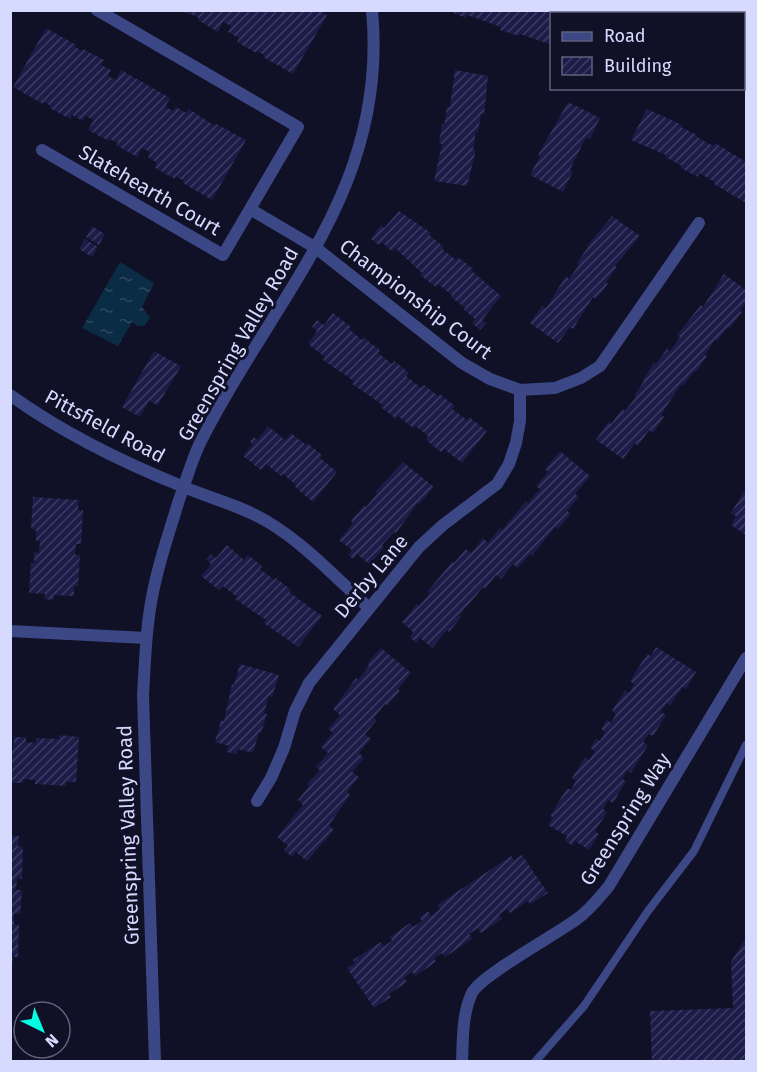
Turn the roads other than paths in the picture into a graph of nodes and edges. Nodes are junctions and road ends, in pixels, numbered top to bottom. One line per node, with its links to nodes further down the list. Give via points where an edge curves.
1 (97, 10): 4 (street, via 298,127)
2 (372, 10): 6 (street, Greenspring Valley Road, via 374,54 363,137 350,178)
3 (42, 150): 4 (street, Slatehearth Court, via 223,255)
4 (250, 209): 6 (street, Championship Court)
5 (699, 223): 7 (street, Championship Court, via 600,366 555,388)
6 (316, 248): 7 (street, Championship Court, via 462,363); 9 (street, Greenspring Valley Road, via 200,442)
7 (520, 390): 10 (street, Derby Lane, via 516,443 497,484 419,547)
8 (10, 395): 9 (street, Pittsfield Road, via 96,447)
9 (184, 487): 10 (street, Pittsfield Road, via 243,508 269,522); 12 (street, Greenspring Valley Road, via 153,591)
10 (369, 608): 15 (street, Derby Lane, via 309,683 271,778)
11 (10, 631): 12 (street)
12 (146, 638): 16 (street, Greenspring Valley Road, via 143,696)
13 (747, 657): 17 (street, Greenspring Way, via 596,903 473,991 465,1010)
14 (747, 745): 18 (lane, via 694,850 584,1006)
15 (257, 801)
16 (155, 1062)
17 (462, 1062)
18 (535, 1062)

